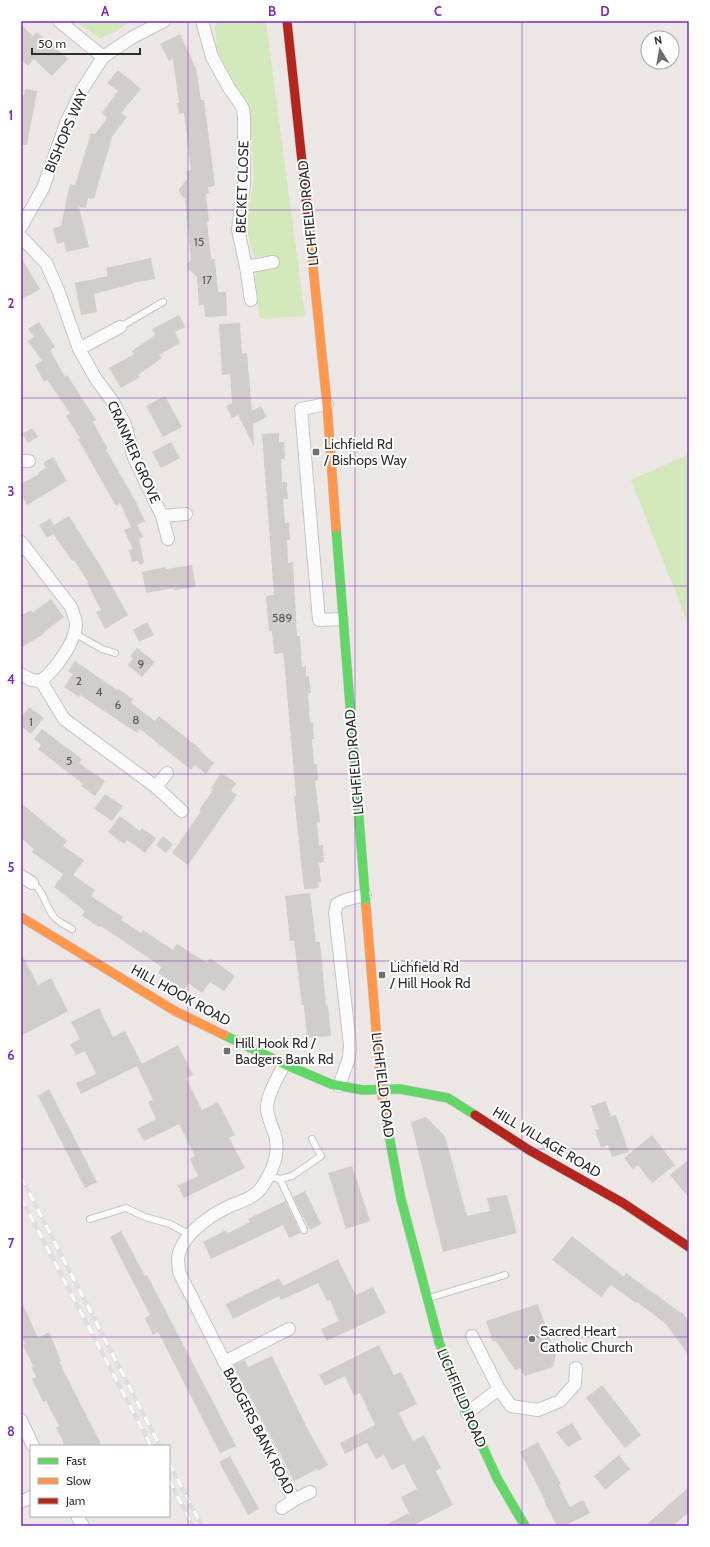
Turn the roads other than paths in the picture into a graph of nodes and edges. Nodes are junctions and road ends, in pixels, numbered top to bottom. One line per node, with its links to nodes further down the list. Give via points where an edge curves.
1 (59, 21): 5 (street)
2 (164, 21): 5 (street, BISHOPS WAY)
3 (202, 21): 9 (street, BECKET CLOSE, via 212,57 243,109 244,185 238,229)
4 (287, 21): 14 (main road, LICHFIELD ROAD)
5 (102, 57): 6 (street, BISHOPS WAY, via 67,121 43,188)
6 (21, 226)
7 (21, 237): 13 (street, CRANMER GROVE, via 46,263)
8 (273, 262): 9 (street)
9 (246, 267): 10 (street, BECKET CLOSE)
10 (251, 300)
11 (163, 302): 12 (lane)
12 (116, 329): 13 (street)
13 (79, 349): 16 (street, CRANMER GROVE, via 116,407 134,458)
14 (326, 404): 19 (main road, LICHFIELD ROAD); 19 (street, via 301,409 319,620)
15 (186, 514): 16 (street, CRANMER GROVE)
16 (162, 516): 17 (street, CRANMER GROVE)
17 (168, 539)
18 (21, 542): 20 (street, via 71,607 75,616)
19 (342, 619): 29 (main road, LICHFIELD ROAD)
20 (74, 633): 21 (lane, via 102,649); 23 (street, via 73,639 50,674)
21 (115, 653)
22 (21, 674): 23 (street, via 31,680)
23 (41, 681): 25 (street, via 64,719)
24 (167, 773): 25 (street)
25 (156, 787): 26 (street)
26 (182, 811)
27 (21, 876): 28 (street)
28 (32, 883): 31 (lane, via 37,886 56,919)
29 (365, 895): 33 (street, via 337,904 335,913 350,1045 349,1058); 34 (main road, LICHFIELD ROAD)
30 (21, 917): 32 (main road, HILL HOOK ROAD, via 175,1011)
31 (72, 929)
32 (284, 1064): 33 (main road, HILL HOOK ROAD); 36 (street, BADGERS BANK ROAD, via 270,1094 267,1108 277,1151)
33 (339, 1086): 34 (main road, HILL HOOK ROAD, via 362,1090)
34 (381, 1089): 41 (main road, HILL VILLAGE ROAD, via 412,1090 448,1098 529,1150 623,1203); 43 (main road, LICHFIELD ROAD, via 401,1199)
35 (312, 1139): 37 (lane, via 321,1156 292,1176)
36 (268, 1176): 37 (lane); 40 (street, BADGERS BANK ROAD, via 253,1197 212,1217)
37 (280, 1179): 39 (lane)
38 (90, 1220): 40 (lane, via 126,1208 170,1224)
39 (304, 1230)
40 (190, 1235): 46 (street, BADGERS BANK ROAD, via 178,1258 179,1272)
41 (689, 1247)
42 (505, 1275): 43 (lane)
43 (428, 1299): 49 (main road, LICHFIELD ROAD, via 439,1342)
44 (289, 1329): 46 (street, BADGERS BANK ROAD)
45 (472, 1336): 48 (street)
46 (224, 1362): 54 (street, BADGERS BANK ROAD)
47 (576, 1368): 48 (street, via 574,1384 560,1402 538,1410 511,1406)
48 (499, 1389): 49 (street)
49 (467, 1413): 59 (main road, LICHFIELD ROAD, via 498,1480)
50 (21, 1420): 51 (street)
51 (33, 1445)
52 (310, 1492): 54 (street, BADGERS BANK ROAD)
53 (30, 1498): 55 (street)
54 (294, 1500): 56 (street, BADGERS BANK ROAD)
55 (21, 1502)
56 (282, 1508)
57 (78, 1517): 58 (street)
58 (83, 1526)
59 (525, 1526)

